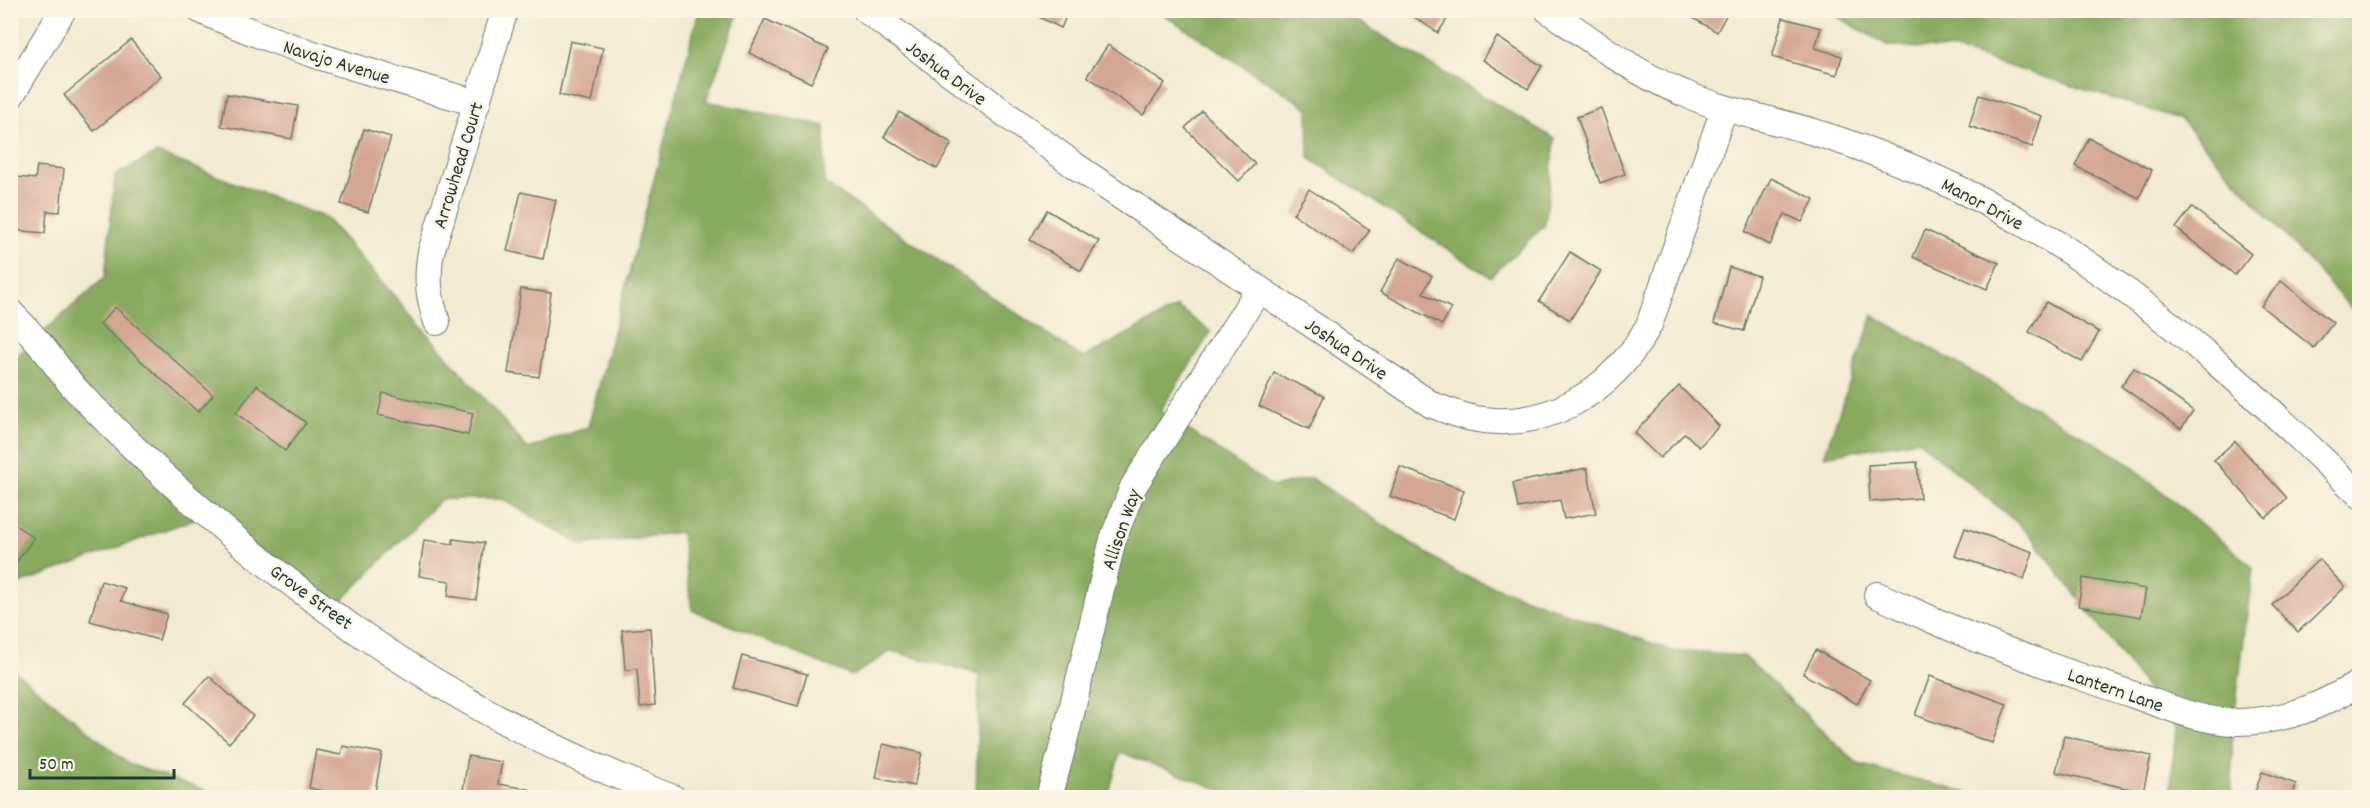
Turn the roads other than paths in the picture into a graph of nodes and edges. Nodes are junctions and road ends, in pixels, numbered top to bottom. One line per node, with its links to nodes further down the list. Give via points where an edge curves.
1 (63, 10): 6 (street)
2 (200, 10): 7 (street, Navajo Avenue, via 296,50)
3 (505, 10): 7 (street, Arrowhead Court)
4 (866, 10): 9 (street, Joshua Drive, via 1074,165)
5 (1548, 10): 8 (street, Manor Drive, via 1643,74)
6 (10, 97)
7 (477, 103): 11 (street, Arrowhead Court, via 429,260 430,302)
8 (1724, 108): 9 (street, Joshua Drive, via 1649,325 1619,369 1577,402 1526,418 1495,420 1467,417 1432,405); 12 (street, Manor Drive, via 1826,136 1894,160 1999,210 2062,246 2130,293 2219,364)
9 (1259, 289): 16 (street, Allison Way, via 1133,487 1113,540)
10 (10, 312): 15 (street, Grove Street, via 79,393 165,478 303,592 446,689 506,723 567,754)
11 (438, 322)
12 (2360, 495)
13 (1876, 595): 14 (street, Lantern Lane, via 2006,650 2205,719 2238,722 2297,714)
14 (2360, 683)
15 (673, 798)
16 (1049, 798)

